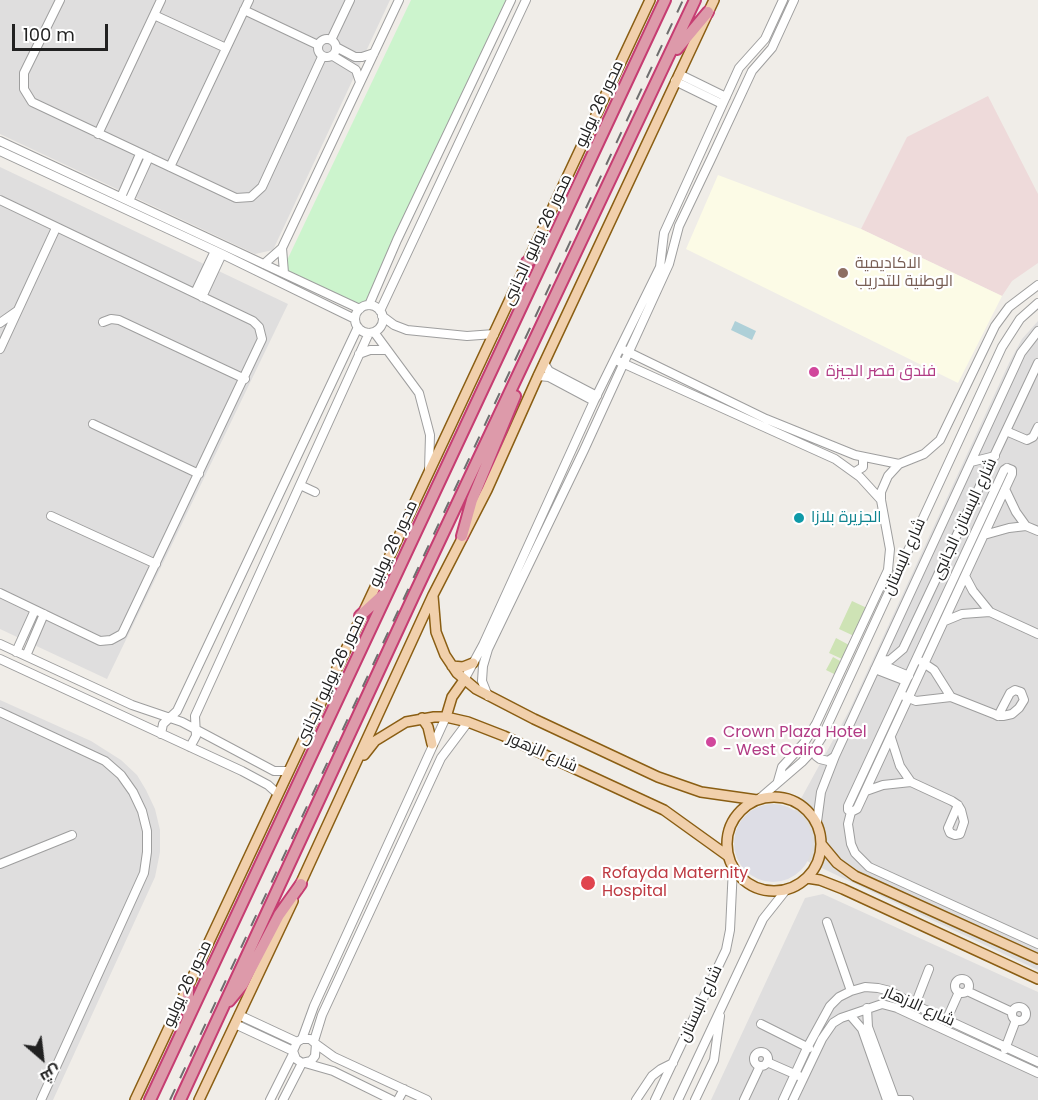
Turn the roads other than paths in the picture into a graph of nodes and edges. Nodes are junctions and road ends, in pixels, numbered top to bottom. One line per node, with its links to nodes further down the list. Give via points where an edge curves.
1 (60, 0): 29 (street, via 24,73 24,89 38,106)
2 (161, 0): 16 (street)
3 (249, 0): 14 (street)
4 (350, 0): 17 (street)
5 (399, 0): 20 (street)
6 (511, 0): 54 (street)
7 (526, 0): 58 (street)
8 (650, 0): 47 (main road, محور 26 يوليو الجانبى)
9 (665, 0): 45 (highway, محور 26 يوليو)
10 (695, 0): 24 (highway)
11 (714, 0): 15 (main road)
12 (783, 1): 13 (street); 28 (street, via 765,39 741,64)
13 (792, 3): 35 (street, via 772,48 752,71)
14 (244, 10): 18 (street); 19 (street)
15 (708, 12): 24 (highway); 26 (main road)
16 (154, 15): 19 (street); 29 (street)
17 (334, 44): 18 (street, via 325,39); 21 (street); 23 (street)
18 (318, 45): 22 (street)
19 (226, 48): 36 (street)
20 (374, 53): 23 (street); 27 (street)
21 (333, 56): 22 (street); 25 (street)
22 (322, 57): 36 (street, via 258,193 236,198)
23 (355, 57): 25 (street)
24 (667, 60): 76 (highway)
25 (351, 66): 27 (street)
26 (677, 78): 28 (street); 71 (main road)
27 (360, 82): 44 (street)
28 (724, 100): 33 (street)
29 (98, 134): 32 (street)
30 (0, 141): 37 (street)
31 (0, 151): 37 (street)
32 (140, 154): 34 (street); 38 (street)
33 (700, 154): 35 (street); 65 (street, via 664,233 660,267)
34 (149, 158): 36 (street); 40 (street)
35 (711, 159): 68 (street, via 679,226 671,260)
36 (170, 167)
37 (96, 191): 38 (street); 42 (street)
38 (121, 197): 40 (street)
39 (0, 200): 43 (street)
40 (129, 201): 41 (street)
41 (161, 216): 42 (street); 48 (street)
42 (158, 225): 46 (street)
43 (56, 228): 51 (street); 57 (street)
44 (282, 248): 48 (street); 49 (street)
45 (548, 250): 47 (highway); 108 (highway, محور 26 يوليو)
46 (218, 253): 51 (street); 55 (street)
47 (527, 262): 64 (main road, محور 26 يوليو الجانبى)
48 (264, 264): 49 (street)
49 (284, 273): 52 (street)
50 (1038, 285): 81 (street, via 1009,307 995,326)
51 (198, 295): 78 (street, via 259,327 261,344)
52 (338, 298): 55 (street); 56 (street)
53 (1038, 303): 82 (street, شارع البستان, via 1020,320 1002,347)
54 (369, 305): 56 (street); 58 (street)
55 (333, 308): 61 (street)
56 (360, 309): 61 (street)
57 (18, 310): 60 (street); 66 (street)
58 (381, 314): 63 (street, via 381,325); 64 (street, via 407,330 467,336)
59 (103, 322): 78 (street, via 119,320)
60 (0, 323)
61 (356, 323): 63 (street); 136 (street, via 177,711)
62 (1038, 331): 90 (street, شارع البستان, via 1021,353)
63 (371, 332): 67 (street); 69 (street)
64 (494, 334): 92 (main road, محور 26 يوليو الجانبى)
65 (620, 348): 68 (street); 70 (street)
66 (0, 349)
67 (386, 350): 69 (street); 92 (street, via 419,393 430,435)
68 (628, 352): 72 (street); 73 (street)
69 (359, 354): 95 (street)
70 (614, 359): 72 (street); 79 (street)
71 (544, 363): 77 (main road); 79 (street, via 549,371)
72 (623, 363): 75 (street); 87 (street)
73 (649, 363): 75 (street); 80 (street)
74 (1038, 363): 85 (street, شارع البستان الجانبى)
75 (644, 373): 80 (street)
76 (519, 374): 103 (highway, via 515,397 472,500); 181 (highway)
77 (538, 376): 79 (street); 103 (main road)
78 (245, 379): 94 (street)
79 (596, 398): 86 (street)
80 (721, 403): 89 (street); 93 (street)
81 (952, 417): 82 (street); 91 (street, via 935,446)
82 (968, 422): 106 (street, شارع البستان)
83 (93, 424): 94 (street)
84 (1038, 427): 85 (street, via 1027,440)
85 (1006, 431): 88 (street, شارع البستان الجانبى)
86 (571, 450): 87 (street); 122 (street)
87 (581, 454): 129 (street, via 485,656 483,681)
88 (995, 456): 90 (street); 124 (street, شارع البستان الجانبى, via 903,649 890,660)
89 (863, 458): 91 (street); 93 (street, via 863,467)
90 (971, 462): 124 (street, شارع البستان)
91 (899, 464): 98 (street, via 888,476)
92 (429, 471): 114 (main road, محور 26 يوليو الجانبى)
93 (855, 472): 98 (street)
94 (199, 474): 104 (street)
95 (300, 484): 97 (street); 138 (street, via 195,716)
96 (1005, 489): 100 (street); 102 (street); 121 (street, via 1012,474 1009,468 1004,470)
97 (315, 492)
98 (881, 500): 105 (street, via 890,549)
99 (51, 516): 104 (street)
100 (1026, 526): 101 (street); 102 (street)
101 (1038, 531)
102 (984, 535): 107 (street)
103 (462, 536): 110 (main road)
104 (156, 564): 113 (street, via 127,627 115,639 100,641)
105 (888, 570): 106 (street); 148 (street, via 816,724 782,767)
106 (898, 574): 143 (street, شارع البستان)
107 (965, 576): 112 (street); 115 (street)
108 (390, 588): 114 (highway); 186 (highway, محور 26 يوليو)
109 (0, 593): 111 (street)
110 (433, 595): 125 (main road, شارع الزهور, via 436,632); 145 (main road)
111 (34, 610): 113 (street); 118 (street)
112 (990, 612): 115 (street, via 962,614); 116 (street)
113 (44, 614): 119 (street)
114 (360, 616): 147 (main road, محور 26 يوليو الجانبى)
115 (945, 621): 123 (street)
116 (1038, 634)
117 (0, 644): 118 (street)
118 (16, 652): 119 (street)
119 (26, 656): 136 (street)
120 (0, 659): 139 (street)
121 (916, 660): 123 (street); 126 (street)
122 (473, 663): 125 (main road); 127 (street)
123 (925, 663): 130 (street); 131 (street)
124 (877, 664): 126 (street); 144 (street, شارع البستان)
125 (452, 666): 127 (main road, شارع الزهور)
126 (908, 678): 128 (street)
127 (464, 680): 129 (main road, شارع الزهور); 134 (main road, via 447,707)
128 (900, 694): 131 (street); 156 (street, via 848,806)
129 (488, 696): 153 (main road, شارع الزهور, via 678,785)
130 (951, 697): 131 (street, via 921,701); 133 (street)
131 (909, 698): 140 (street)
132 (0, 712): 208 (street, via 105,761 133,792 147,831 144,873)
133 (998, 716)
134 (446, 717): 135 (main road, شارع الزهور); 137 (main road, شارع الزهور); 141 (street)
135 (422, 718): 141 (main road); 145 (main road, شارع الزهور, via 389,730)
136 (169, 719): 138 (street); 139 (street)
137 (468, 722): 157 (street, via 441,758); 161 (main road, شارع الزهور, via 664,810)
138 (195, 729): 142 (street); 146 (street)
139 (161, 734): 142 (street)
140 (890, 738): 149 (street, via 900,766); 151 (street)
141 (432, 744): 155 (street)
142 (190, 747): 150 (street)
143 (815, 748): 144 (street, via 816,756 823,760); 148 (street, شارع البستان)
144 (835, 756): 158 (street, شارع البستان, via 821,792)
145 (354, 767): 165 (main road)
146 (274, 771): 147 (street); 150 (street, via 275,778)
147 (288, 771): 152 (main road, محور 26 يوليو الجانبى)
148 (778, 781): 153 (street, شارع البستان)
149 (911, 782): 151 (street); 154 (street)
150 (268, 785): 152 (street)
151 (866, 791): 156 (street, via 856,811)
152 (278, 794): 176 (main road, محور 26 يوليو الجانبى)
153 (758, 800): 158 (main road, via 772,797 794,801); 161 (main road, via 741,810 734,820 729,831)
154 (958, 805)
155 (405, 809): 157 (street); 167 (street)
156 (851, 812): 170 (street, via 851,844 869,867)
157 (415, 814): 168 (street)
158 (817, 822): 160 (main road)
159 (72, 835): 162 (street)
160 (822, 845): 164 (main road, via 815,868); 171 (main road, via 855,876)
161 (728, 856): 163 (main road)
162 (0, 864)
163 (733, 867): 166 (main road, via 750,885 768,891); 202 (street, شارع البستان, via 726,950)
164 (807, 878): 166 (main road); 173 (main road, via 837,886)
165 (301, 884): 181 (highway, via 274,923 243,984); 188 (main road)
166 (786, 890): 183 (street, شارع البستان, via 763,919)
167 (362, 904): 168 (street); 192 (street)
168 (371, 909): 193 (street, via 322,1015)
169 (827, 922): 177 (street)
170 (1038, 944)
171 (1011, 947): 172 (main road); 173 (main road, via 1004,953)
172 (1038, 959)
173 (1004, 963): 175 (main road)
174 (928, 969): 180 (street)
175 (1038, 979)
176 (188, 988): 186 (highway); 209 (main road, محور 26 يوليو الجانبى)
177 (851, 991): 180 (street, شارع الازهار, via 878,988); 195 (street, via 830,1006)
178 (968, 991): 179 (street); 179 (street, via 969,984 961,980 956,984); 184 (street)
179 (959, 992): 187 (street)
180 (915, 1005): 187 (street, شارع الازهار)
181 (223, 1008): 211 (highway)
182 (867, 1008): 185 (street, شارع الازهار); 191 (street, شارع الازهار, via 890,1005); 225 (street, via 868,1027)
183 (720, 1012): 220 (street, شارع البستان); 221 (street, via 714,1060)
184 (1012, 1012): 189 (street); 189 (street, via 1017,1008 1025,1012 1022,1020)
185 (850, 1015): 196 (street, شارع الازهار, via 833,1023); 225 (street, via 862,1029)
186 (188, 1018): 210 (highway, محور 26 يوليو)
187 (947, 1019): 191 (street); 194 (street, شارع الازهار)
188 (237, 1020): 192 (street); 197 (street); 212 (main road)
189 (1016, 1020): 194 (street)
190 (760, 1024): 195 (street)
191 (943, 1029): 198 (street, شارع الازهار)
192 (299, 1040): 193 (street, via 306,1038); 197 (street)
193 (315, 1043): 199 (street); 201 (street, via 315,1056)
194 (1006, 1047): 198 (street); 200 (street, شارع الازهار)
195 (807, 1048): 196 (street); 205 (street)
196 (816, 1050): 206 (street, شارع الازهار)
197 (293, 1052): 201 (street); 213 (street)
198 (1002, 1056): 204 (street, شارع الازهار)
199 (334, 1057): 203 (street); 207 (street)
200 (1038, 1062)
201 (304, 1063): 203 (street); 214 (street)
202 (673, 1063): 218 (street, via 652,1076); 219 (street, شارع البستان)
203 (329, 1070): 215 (street)
204 (1038, 1073)
205 (796, 1074): 206 (street); 222 (street, via 764,1064); 223 (street)
206 (804, 1078): 224 (street, شارع الازهار)
207 (404, 1089): 216 (street); 217 (street)
208 (41, 1100)
209 (135, 1100)
210 (150, 1100)
211 (180, 1100)
212 (199, 1100)
213 (270, 1100)
214 (283, 1100)
215 (392, 1100)
216 (398, 1100)
217 (427, 1100)
218 (636, 1100)
219 (655, 1100)
220 (678, 1100)
221 (695, 1100)
222 (744, 1100)
223 (783, 1100)
224 (794, 1100)
225 (892, 1100): 226 (street)
226 (909, 1100)

